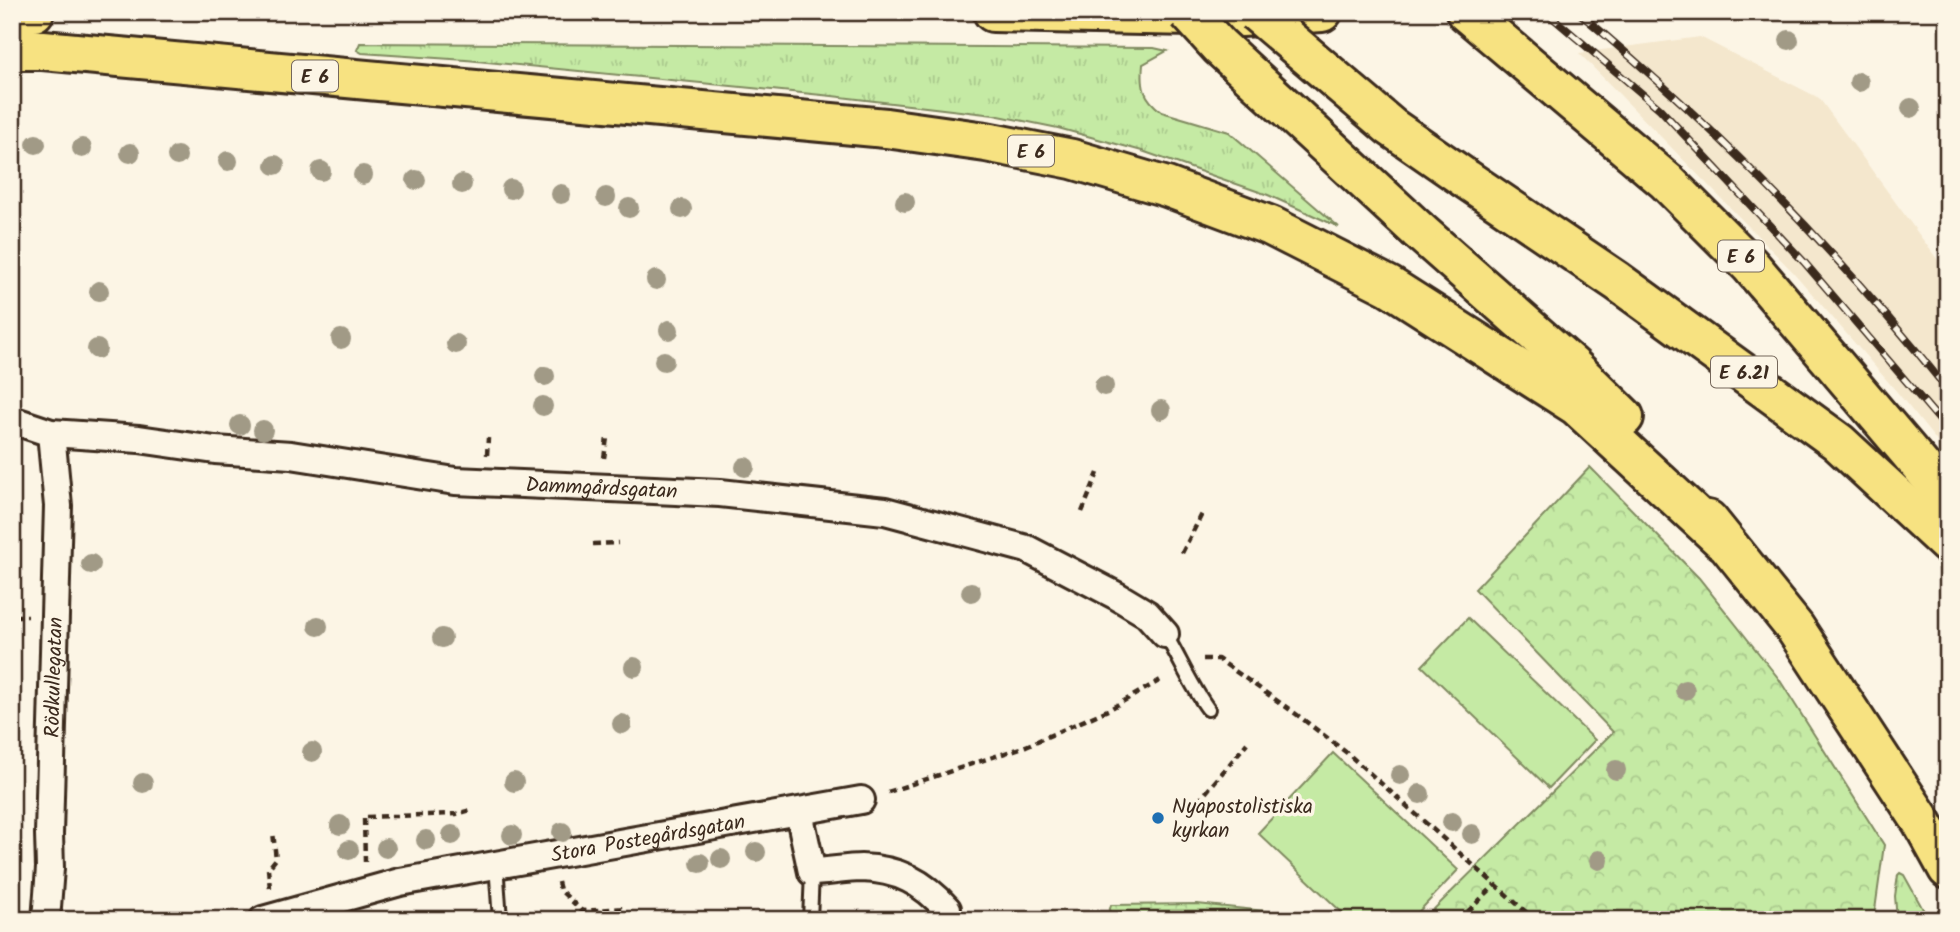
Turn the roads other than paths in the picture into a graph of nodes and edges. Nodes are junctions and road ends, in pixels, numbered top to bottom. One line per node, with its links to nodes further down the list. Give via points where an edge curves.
1 (34, 12): 7 (highway)
2 (993, 12): 5 (highway, via 1242,17)
3 (1188, 12): 12 (highway, bridge, via 1219,46 1650,442)
4 (1256, 12): 13 (highway, E 6.21, bridge, via 1391,127 1673,321 1838,442)
5 (1322, 12)
6 (1466, 12): 11 (highway, E 6, via 1666,181 1750,265)
7 (12, 13)
8 (12, 50): 12 (highway, E 6, via 886,128 986,142 1084,163 1167,187 1271,226 1389,286 1577,406)
9 (12, 421): 10 (street, Dammgårdsgatan)
10 (51, 433): 14 (street, Dammgårdsgatan, via 291,455 455,481 720,494 885,511 1027,550 1147,614); 23 (street, Rödkullegatan, via 58,506)
11 (1948, 498)
12 (1722, 540): 19 (highway, via 1795,628)
13 (1948, 544)
14 (1166, 634): 15 (lane)
15 (1208, 709)
16 (861, 800): 17 (street, Stora Postegårdsgatan)
17 (799, 812): 18 (street, Stora Postegårdsgatan); 20 (street)
18 (496, 864): 21 (street, Stora Postegårdsgatan); 24 (lane)
19 (1948, 869)
20 (812, 872): 22 (street, via 887,871 930,890); 25 (lane)
21 (267, 908)
22 (947, 909)
23 (46, 920)
24 (500, 920)
25 (810, 920)

